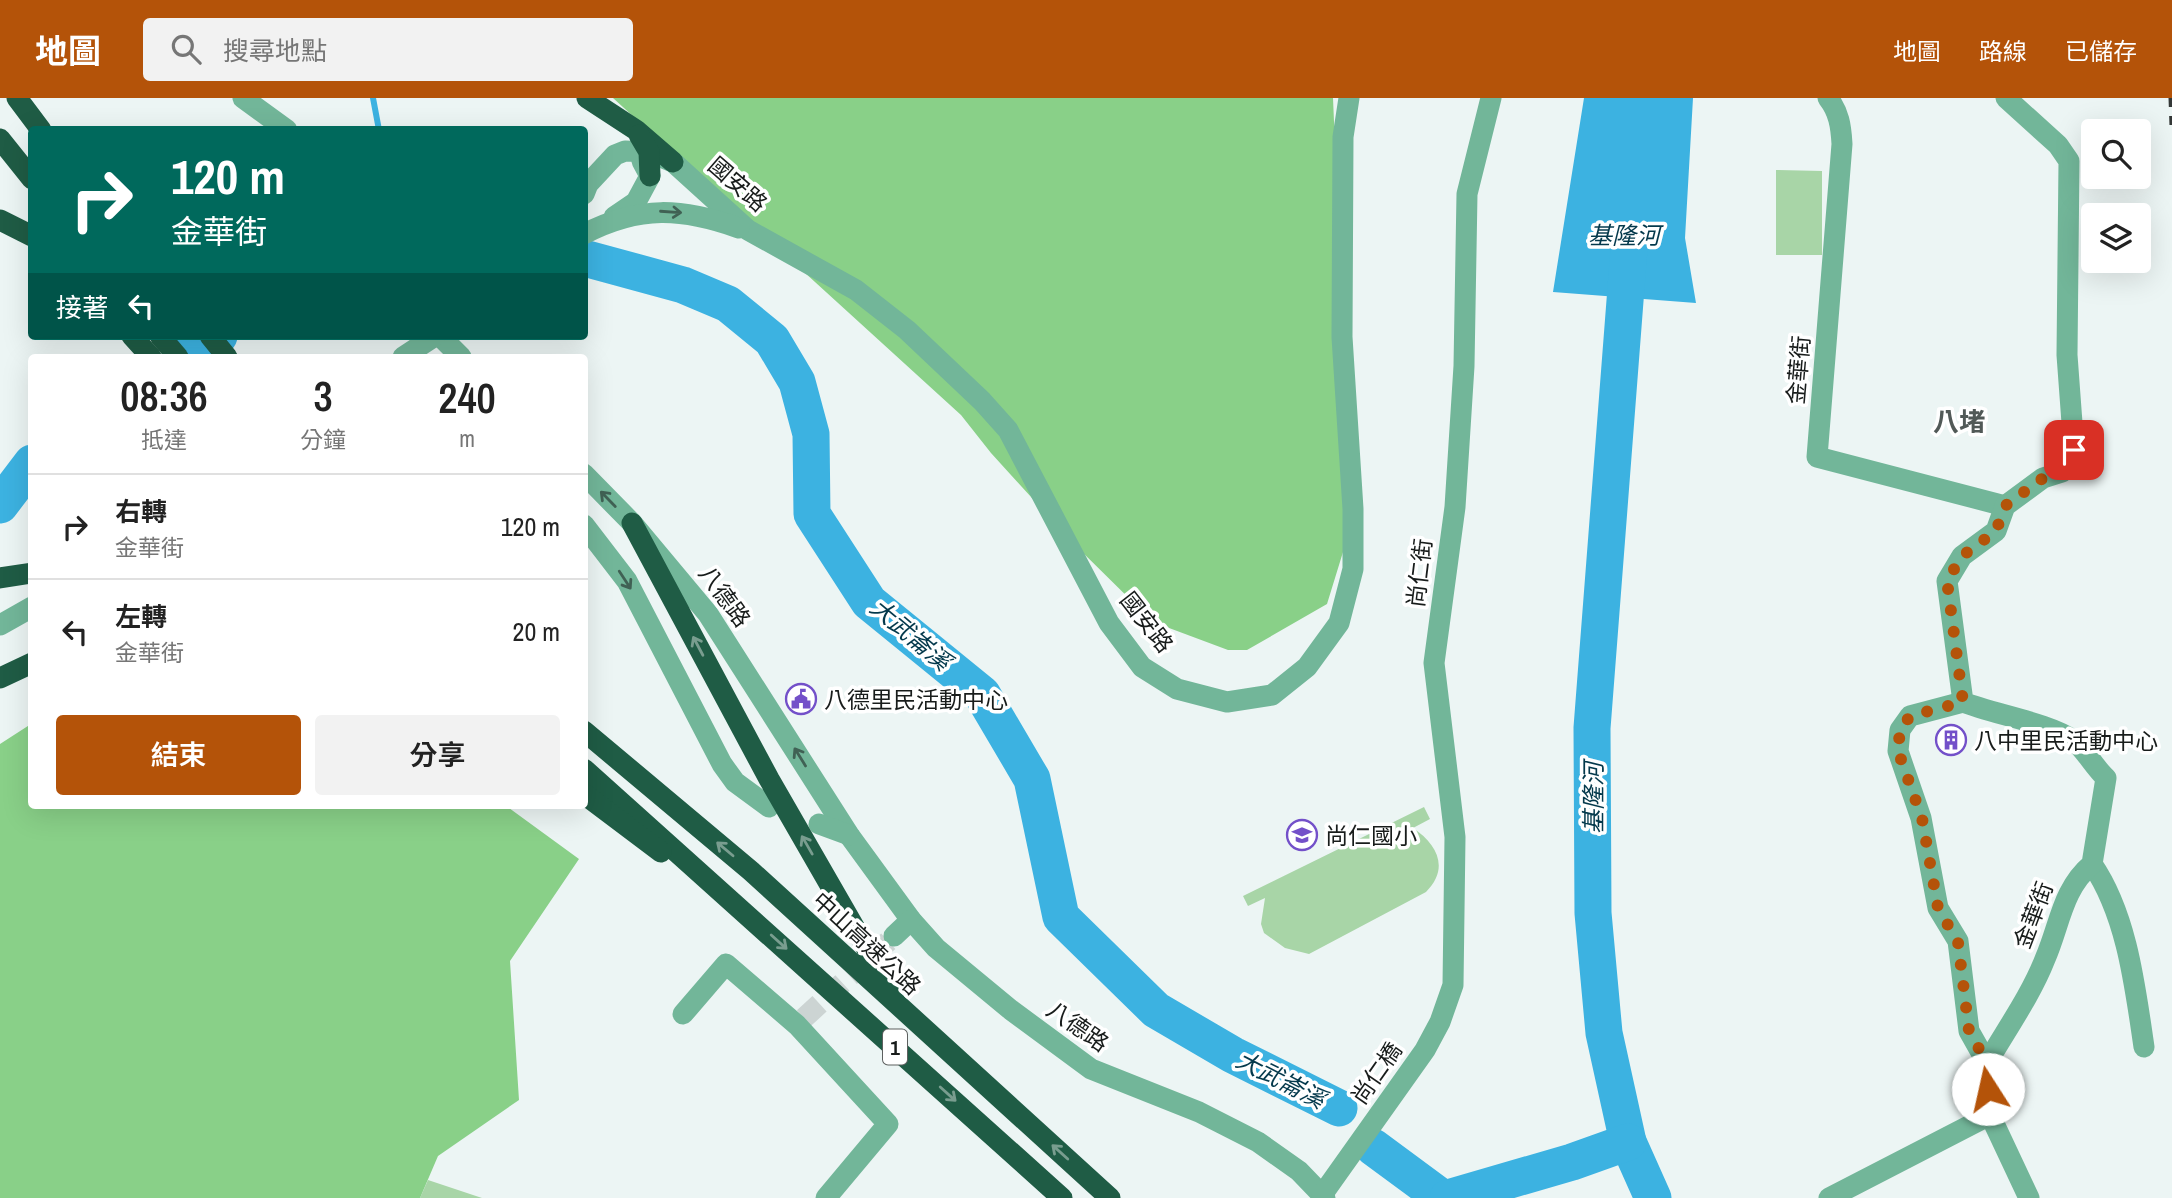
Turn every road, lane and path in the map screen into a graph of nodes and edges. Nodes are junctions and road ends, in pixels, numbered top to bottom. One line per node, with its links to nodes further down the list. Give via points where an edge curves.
1 (17, 98): 8 (highway)
2 (243, 98): 9 (street)
3 (587, 98): 10 (highway)
4 (1349, 98): 20 (street, 國安路, via 1343,137 1342,337 1353,569 1339,623 1307,667 1272,695 1227,702 1177,689 1142,667 1109,623 1028,463 1008,430 982,401 856,290)
5 (1491, 98): 57 (street, 尚仁街, via 1468,194 1455,507 1434,663 1455,837 1453,985)
6 (1828, 98): 34 (street, 金華街, via 1841,125 1842,144 1817,457)
7 (2006, 98): 34 (street, via 2058,145 2069,162 2067,355 2074,450 2073,461 2062,472 2043,478)
8 (38, 126)
9 (282, 126)
10 (636, 130): 13 (highway); 14 (highway)
11 (0, 139): 15 (highway)
12 (625, 151): 13 (street); 16 (street, via 648,166); 17 (street)
13 (649, 152): 14 (street); 16 (highway)
14 (674, 162): 20 (street, 國安路)
15 (28, 174)
16 (650, 176): 19 (street, via 636,202)
17 (588, 184)
18 (0, 220): 22 (highway)
19 (604, 224): 20 (street, one-way to 20, via 663,210 702,215); 21 (street)
20 (748, 230)
21 (588, 232)
22 (28, 234)
23 (136, 340): 29 (highway)
24 (163, 340): 30 (highway)
25 (212, 340): 31 (highway)
26 (429, 340): 28 (street)
27 (442, 340): 32 (street)
28 (409, 350)
29 (148, 354)
30 (175, 354)
31 (224, 354)
32 (458, 354)
33 (588, 478): 35 (street, 八德路, one-way to 33)
34 (2005, 506): 43 (street, via 1996,531 1962,556 1947,581)
35 (632, 523): 49 (street, 八德路, one-way to 35, via 708,614); 54 (highway, one-way to 35, via 769,779)
36 (588, 530): 47 (street, one-way to 47, via 627,581 722,764 735,782)
37 (28, 574): 38 (highway)
38 (0, 578)
39 (28, 609): 40 (street)
40 (0, 625)
41 (28, 665): 42 (highway)
42 (0, 678)
43 (1963, 702): 50 (street, via 2074,741 2106,778); 58 (street, via 1910,716 1900,730 1898,751 1922,818 1938,908 1958,942 1969,1031)
44 (588, 734): 54 (highway, 中山高速公路 / 1, one-way to 44, via 751,871)
45 (588, 773): 51 (highway, 1)
46 (588, 797): 51 (highway)
47 (769, 807)
48 (819, 824): 49 (street)
49 (849, 835): 52 (street, 八德路)
50 (2092, 864): 56 (street, via 2109,888 2134,980); 58 (street, 金華街, via 2067,892 2045,961)
51 (728, 896): 62 (highway, 1, one-way to 62)
52 (911, 919): 53 (street); 60 (street, 八德路, via 936,948 1075,1058 1258,1142 1299,1171)
53 (894, 936)
54 (902, 1011): 63 (highway, 中山高速公路 / 1, one-way to 54)
55 (683, 1014): 61 (street, via 726,964 801,1022 888,1124)
56 (2144, 1047)
57 (1425, 1050): 60 (street, 尚仁橋)
58 (1987, 1063): 59 (street)
59 (1990, 1115): 64 (street); 65 (street)
60 (1324, 1197)
61 (826, 1198)
62 (1062, 1198)
63 (1110, 1198)
64 (1829, 1198)
65 (2029, 1198)

